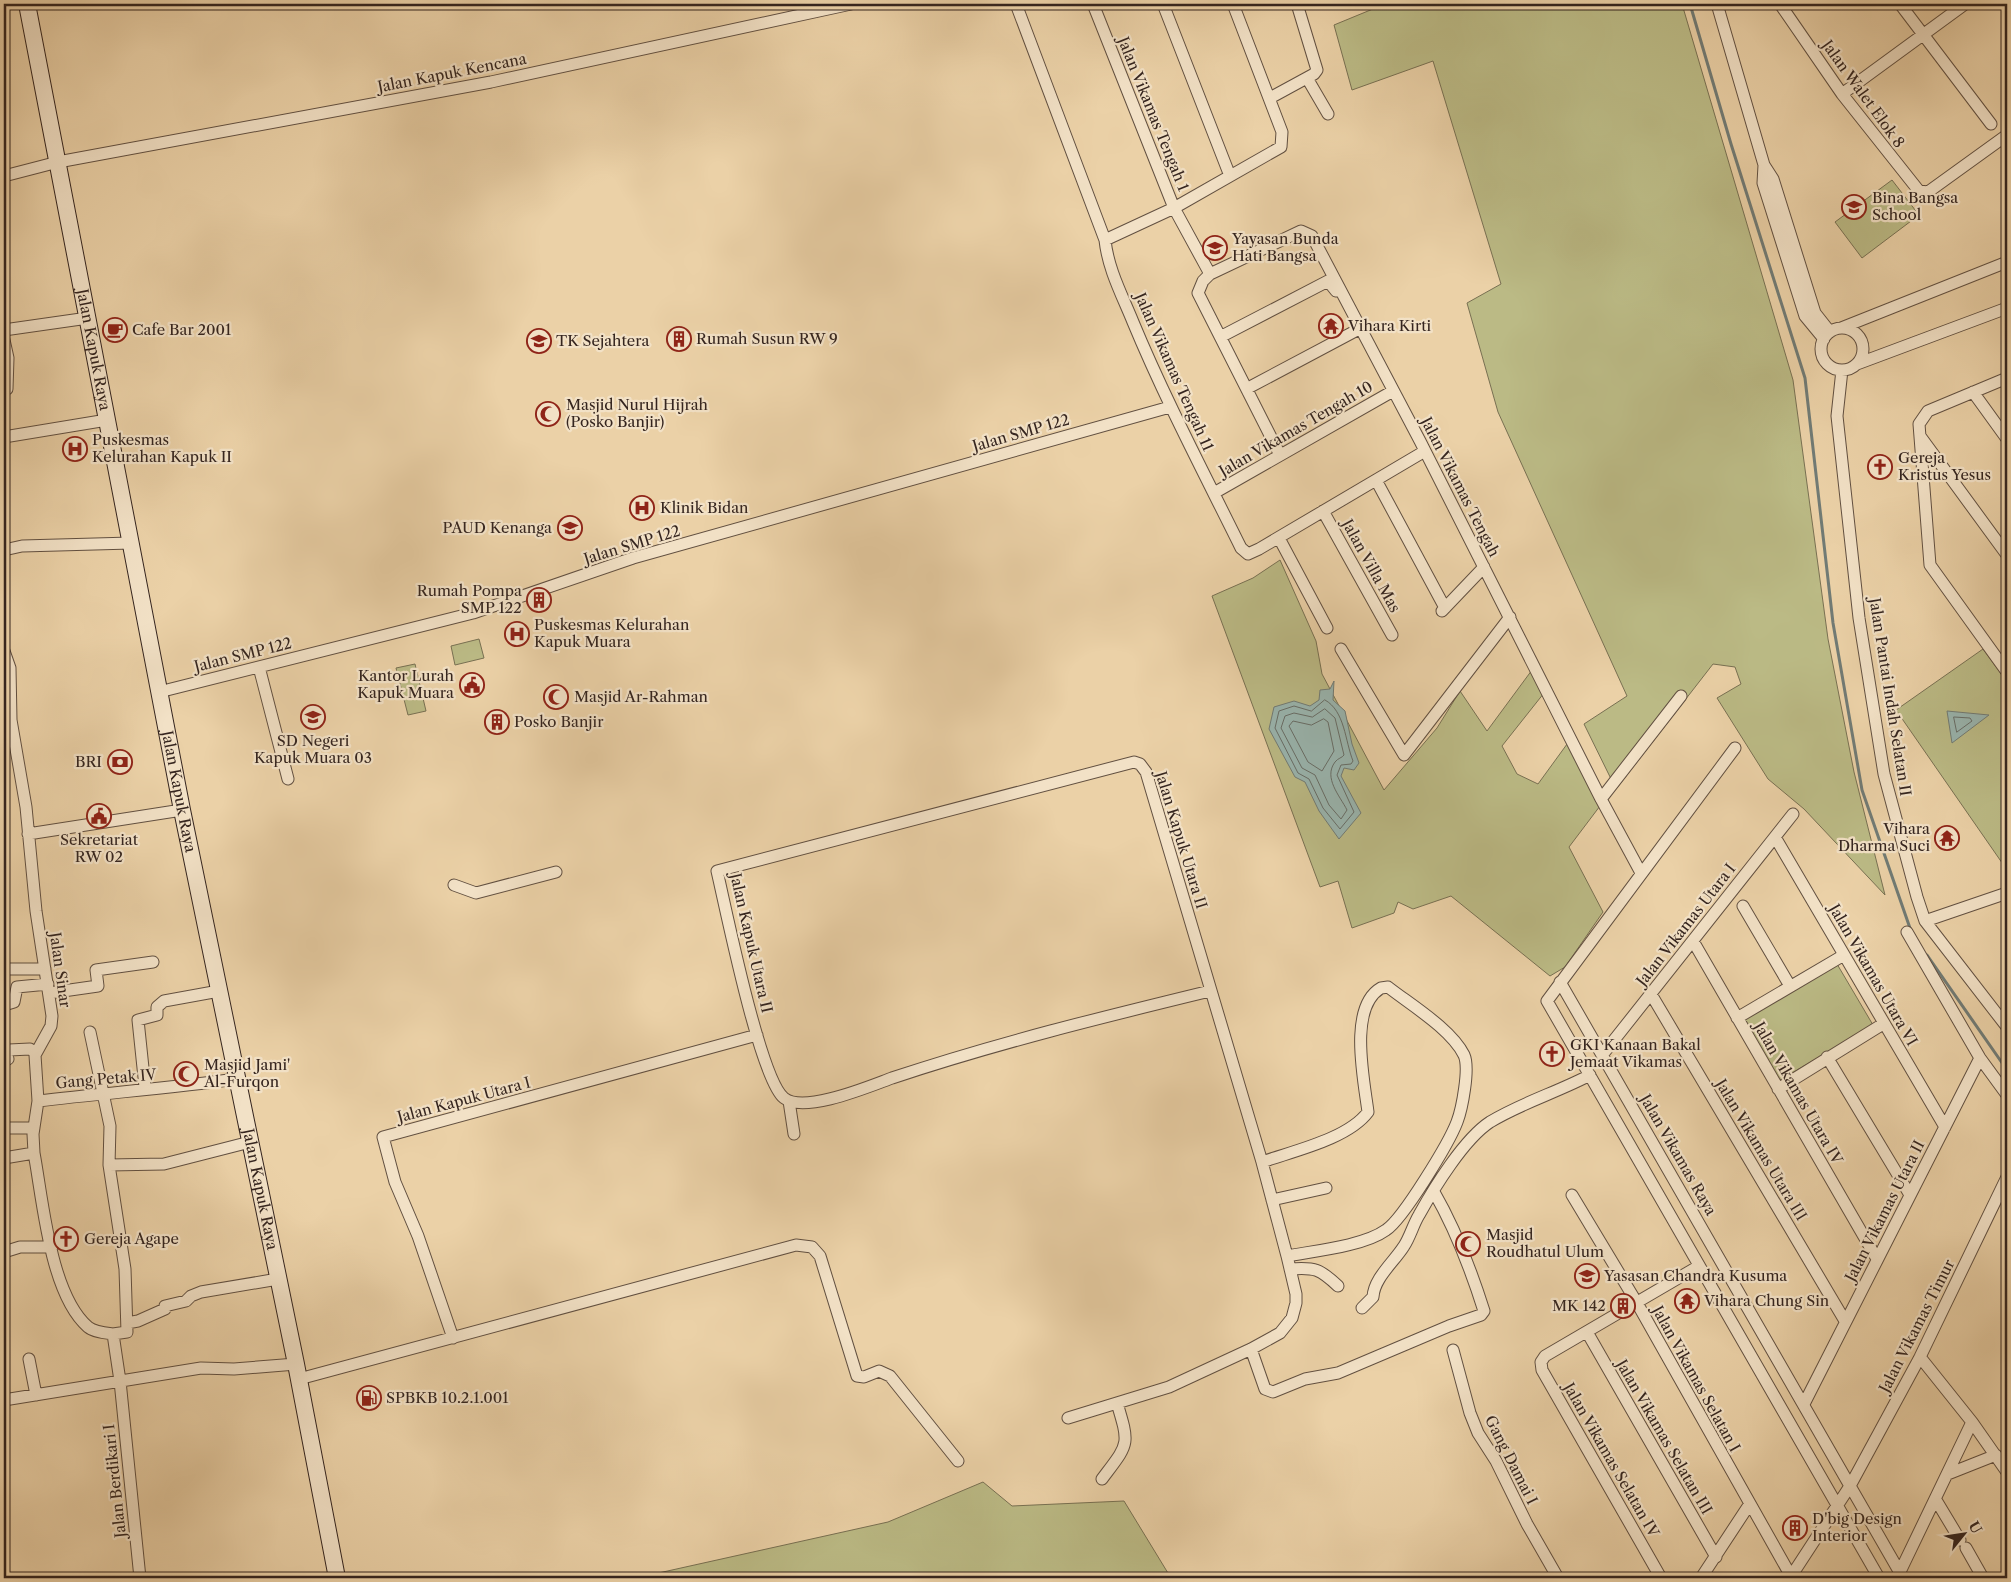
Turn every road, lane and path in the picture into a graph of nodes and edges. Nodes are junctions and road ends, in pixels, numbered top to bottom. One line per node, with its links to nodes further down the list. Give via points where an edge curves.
1 (27, 4): 19 (main road, Jalan Kapuk Raya)
2 (851, 4): 19 (street, Jalan Kapuk Kencana, via 490,82)
3 (1016, 4): 23 (street, Jalan Vikamas Tengah 11)
4 (1093, 4): 22 (street, Jalan Vikamas Tengah 1)
5 (1163, 4): 21 (street)
6 (1233, 4): 15 (street)
7 (1296, 4): 13 (street, via 1317,66 1314,74)
8 (1717, 4): 31 (street, via 1764,165 1763,183 1805,316)
9 (1780, 4): 14 (street, Jalan Walet Elok 8)
10 (1900, 4): 12 (street)
11 (1965, 4): 12 (street)
12 (1922, 35): 14 (street); 17 (street)
13 (1307, 78): 15 (street); 16 (street)
14 (1842, 94): 18 (street, Jalan Walet Elok 8, via 1919,191 1928,192)
15 (1270, 98): 21 (street, Jalan Vikamas Tengah 1, via 1282,132 1280,149)
16 (1328, 114)
17 (1991, 124)
18 (2007, 135)
19 (58, 162): 20 (street, Jalan Kapuk Kencana); 28 (main road, Jalan Kapuk Raya)
20 (4, 176)
21 (1230, 176): 22 (street, Jalan Vikamas Tengah 1)
22 (1174, 208): 23 (street, Jalan Vikamas Tengah 1); 25 (street, Jalan Vikamas Tengah 1)
23 (1105, 240): 41 (street, Jalan Vikamas Tengah 11, via 1107,259)
24 (2007, 262): 31 (street)
25 (1210, 274): 29 (street, Jalan Vikamas Tengah, via 1301,231 1307,232); 32 (street, via 1198,293)
26 (1337, 295): 32 (street, via 1328,281)
27 (2007, 308): 34 (street)
28 (88, 318): 30 (street); 42 (main road, Jalan Kapuk Raya)
29 (1361, 328): 37 (street); 39 (street, Jalan Vikamas Tengah)
30 (4, 330)
31 (1832, 333): 34 (street, via 1852,331 1860,338 1862,354); 35 (street, via 1821,350 1824,360)
32 (1222, 336): 37 (street)
33 (4, 340): 38 (street, via 8,358 7,388)
34 (1857, 364): 35 (street)
35 (1842, 370): 77 (street, Jalan Pantai Indah Selatan II, via 1837,416 1859,618 1884,774)
36 (2007, 378): 40 (street)
37 (1248, 388): 47 (street)
38 (4, 389)
39 (1394, 391): 46 (street, Jalan Vikamas Tengah); 47 (street, Jalan Vikamas Tengah 10)
40 (1973, 392): 43 (street, via 1928,411 1919,424); 45 (street)
41 (1170, 407): 49 (street, Jalan Vikamas Tengah 11); 61 (street, Jalan SMP 122, via 633,558 473,613)
42 (107, 420): 44 (street); 52 (main road, Jalan Kapuk Raya)
43 (1920, 436): 54 (street); 62 (street, via 1930,565)
44 (4, 437)
45 (2007, 439)
46 (1424, 451): 48 (street, Jalan Vikamas Tengah 11); 55 (street, Jalan Vikamas Tengah)
47 (1280, 455): 49 (street, Jalan Vikamas Tengah 10)
48 (1376, 480): 50 (street, Jalan Vikamas Tengah 11); 55 (street, via 1443,610)
49 (1214, 494): 51 (street, Jalan Vikamas Tengah 11, via 1241,548 1248,554)
50 (1323, 511): 51 (street, Jalan Vikamas Tengah 11); 58 (street, Jalan Villa Mas)
51 (1278, 538): 57 (street)
52 (131, 543): 53 (street, via 22,546); 63 (main road, Jalan Kapuk Raya)
53 (4, 550)
54 (2007, 556)
55 (1484, 567): 56 (street, Jalan Vikamas Tengah)
56 (1510, 617): 59 (street, via 1404,755); 67 (street, Jalan Vikamas Tengah)
57 (1327, 628)
58 (1392, 635)
59 (1341, 649)
60 (4, 651): 70 (street, Jalan Sinar, via 10,668 11,720)
61 (259, 667): 63 (street, Jalan SMP 122); 66 (street)
62 (2007, 672)
63 (160, 692): 68 (main road, Jalan Kapuk Raya)
64 (1681, 696): 67 (street)
65 (1735, 748): 73 (street)
66 (288, 779)
67 (1601, 799): 73 (street, Jalan Vikamas Tengah)
68 (182, 810): 70 (street); 88 (main road, Jalan Kapuk Raya)
69 (1793, 814): 71 (street, Jalan Vikamas Utara I)
70 (28, 834): 82 (street, Jalan Sinar)
71 (1775, 838): 79 (street, Jalan Vikamas Utara I); 80 (street, Jalan Vikamas Utara VI)
72 (556, 872): 74 (street, via 476,893)
73 (1641, 873): 84 (street)
74 (454, 885)
75 (2007, 893): 77 (street)
76 (1743, 906): 85 (street)
77 (1925, 921): 93 (street, Jalan Pantai Indah Selatan II)
78 (1907, 932): 99 (street)
79 (1693, 941): 89 (street, Jalan Vikamas Utara I); 91 (street, Jalan Vikamas Utara IV)
80 (1844, 955): 85 (street); 92 (street, Jalan Vikamas Utara VI)
81 (152, 962): 86 (street, via 96,970 98,986)
82 (45, 968): 83 (street); 86 (street, Jalan Sinar)
83 (4, 969)
84 (1559, 983): 97 (street, Jalan Vikamas Raya); 101 (street, via 1548,1003)
85 (1790, 986): 91 (street)
86 (49, 988): 90 (street, via 17,986 14,1002); 96 (street, Jalan Sinar, via 51,1026)
87 (1210, 991): 95 (street, Jalan Kapuk Utara II, via 1146,772 1134,762 717,870); 108 (street, via 971,1052 842,1095 806,1104); 116 (street, Jalan Kapuk Utara II)
88 (219, 992): 102 (main road, Jalan Kapuk Raya); 103 (street, via 164,1001 157,1007 157,1015 138,1020)
89 (1650, 994): 97 (street, Jalan Vikamas Utara I); 134 (street, Jalan Vikamas Utara III)
90 (4, 1005)
91 (1738, 1018): 104 (street, Jalan Vikamas Utara IV)
92 (1883, 1024): 98 (street); 109 (street, Jalan Vikamas Utara VI)
93 (2007, 1027)
94 (90, 1032): 105 (street)
95 (752, 1036): 108 (street, Jalan Kapuk Utara II, via 779,1093); 138 (street, Jalan Kapuk Utara I, via 383,1137 388,1161)
96 (36, 1053): 100 (street, via 30,1049 9,1050 5,1052 8,1059); 107 (street)
97 (1603, 1054): 148 (street, Jalan Vikamas Raya)
98 (1828, 1057): 104 (street); 122 (street)
99 (1980, 1058): 106 (street); 109 (street, Jalan Vikamas Utara II)
100 (4, 1060)
101 (1590, 1075): 120 (street, via 1488,1123 1453,1161); 128 (street)
102 (237, 1079): 103 (street, Gang Petak IV); 113 (main road, Jalan Kapuk Raya)
103 (143, 1089): 105 (street, Gang Petak IV)
104 (1778, 1089): 127 (street, Jalan Vikamas Utara IV)
105 (102, 1094): 107 (street, Gang Petak IV); 117 (street, via 110,1126)
106 (2007, 1095)
107 (38, 1101): 111 (street)
108 (789, 1102): 112 (street)
109 (1945, 1127): 122 (street, Jalan Vikamas Utara II)
110 (4, 1128): 111 (street)
111 (34, 1128): 114 (street)
112 (794, 1134)
113 (250, 1142): 117 (street, via 164,1164); 130 (main road, Jalan Kapuk Raya)
114 (34, 1153): 115 (street); 124 (street)
115 (4, 1158)
116 (1262, 1162): 123 (street, Jalan Kapuk Utara II); 126 (street, via 1334,1137 1362,1120 1368,1112 1360,1022 1365,1008 1381,988 1388,987 1446,1033 1465,1056 1467,1066 1458,1122 1407,1207 1395,1221 1382,1233 1355,1242)
117 (109, 1165): 135 (street, via 125,1269)
118 (2007, 1177): 141 (street, Jalan Vikamas Timur)
119 (1326, 1188): 123 (street)
120 (1434, 1192): 133 (street, via 1405,1245 1374,1286 1373,1297); 139 (street, via 1454,1228 1484,1311 1481,1315 1338,1373 1305,1379 1273,1392 1265,1389)
121 (1572, 1195): 132 (street, Jalan Vikamas Selatan I)
122 (1910, 1195): 127 (street, Jalan Vikamas Utara II)
123 (1272, 1200): 126 (street, Jalan Kapuk Utara II)
124 (52, 1247): 125 (street, via 20,1247); 137 (street, via 62,1287 77,1314 89,1328)
125 (4, 1252)
126 (1287, 1256): 129 (street, Jalan Kapuk Utara II)
127 (1877, 1259): 134 (street, Jalan Vikamas Utara II)
128 (1699, 1266): 132 (street); 158 (street)
129 (1290, 1269): 131 (street, via 1315,1268); 139 (street, Jalan Kapuk Utara II, via 1296,1294 1292,1318 1280,1333)
130 (278, 1279): 135 (street, via 201,1292); 143 (main road, Jalan Kapuk Raya)
131 (1338, 1286)
132 (1637, 1303): 136 (street); 159 (street, Jalan Vikamas Selatan I)
133 (1362, 1308)
134 (1845, 1321): 148 (street, Jalan Vikamas Utara II)
135 (128, 1323): 137 (street, via 128,1332)
136 (1587, 1332): 160 (street, Jalan Vikamas Selatan III); 165 (street, Jalan Vikamas Selatan IV, via 1545,1356 1541,1362 1542,1370)
137 (113, 1334): 144 (street)
138 (453, 1338): 143 (street); 152 (street, via 802,1245 820,1256 857,1376 864,1377 879,1371 890,1376)
139 (1252, 1350): 147 (street, Jalan Kapuk Utara II, via 1169,1387)
140 (1454, 1350): 164 (street, Gang Damai I, via 1478,1433)
141 (1920, 1357): 150 (street); 156 (street, Jalan Vikamas Timur)
142 (28, 1359): 145 (street)
143 (297, 1372): 144 (street, via 201,1368); 163 (main road, Jalan Kapuk Raya)
144 (120, 1381): 145 (street); 162 (street, Jalan Berdikari I)
145 (36, 1395): 146 (street)
146 (4, 1400)
147 (1117, 1402): 149 (street, Jalan Kapuk Utara II); 155 (street, via 1127,1435 1125,1450)
148 (1804, 1404): 156 (street, Jalan Vikamas Raya)
149 (1068, 1418)
150 (1972, 1422): 151 (street); 154 (street)
151 (1996, 1455): 153 (street); 154 (street)
152 (958, 1461)
153 (2007, 1472)
154 (1948, 1474): 157 (street)
155 (1102, 1479)
156 (1849, 1489): 158 (street, Jalan Vikamas Timur); 161 (street, Jalan Vikamas Raya)
157 (1936, 1500): 161 (street); 169 (street)
158 (1837, 1505): 167 (street, Jalan Vikamas Timur); 168 (street)
159 (1749, 1506): 160 (street); 167 (street, Jalan Vikamas Selatan I)
160 (1716, 1557): 166 (street)
161 (1899, 1577)
162 (140, 1578)
163 (336, 1578)
164 (1558, 1578)
165 (1661, 1578)
166 (1700, 1578)
167 (1791, 1578)
168 (1878, 1578)
169 (1983, 1578)

